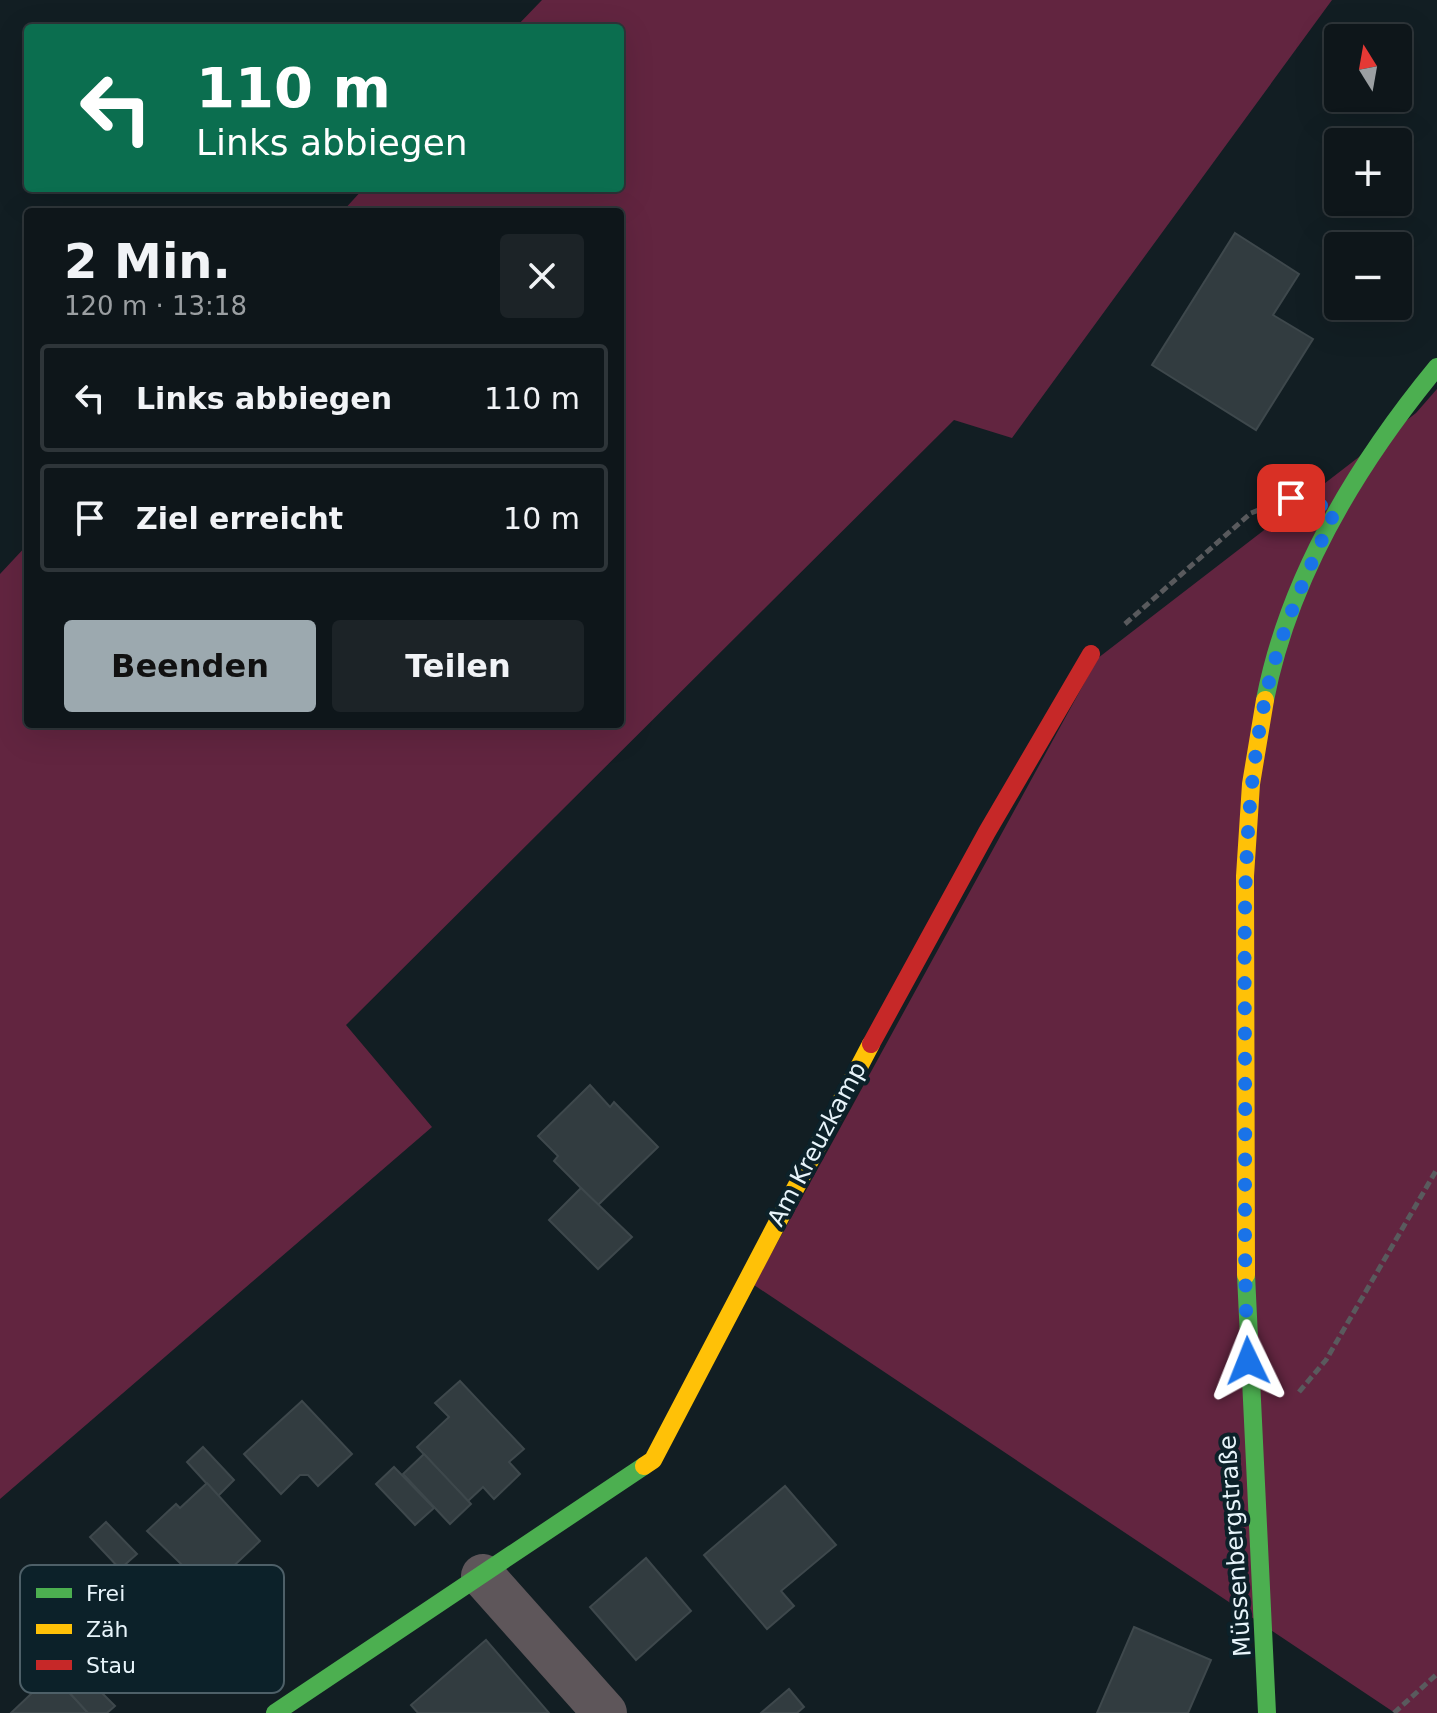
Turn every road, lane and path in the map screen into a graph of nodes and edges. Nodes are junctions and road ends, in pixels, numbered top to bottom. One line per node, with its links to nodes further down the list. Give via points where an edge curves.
1 (1437, 367): 2 (main road, Müssenbergstraße, via 1400,409)
2 (1336, 509): 3 (path, via 1291,498 1251,513); 5 (main road, Müssenbergstraße, via 1294,605 1266,695 1253,779 1245,976)
3 (1091, 654): 6 (main road, Am Kreuzkamp, via 822,1133 653,1460)
4 (1437, 1169): 5 (path, via 1326,1360)
5 (1252, 1448): 10 (main road, Müssenbergstraße)
6 (483, 1576): 8 (main road, Am Kreuzkamp); 9 (street)
7 (1437, 1674): 11 (path)
8 (275, 1713)
9 (605, 1713)
10 (1267, 1713)
11 (1394, 1713)

